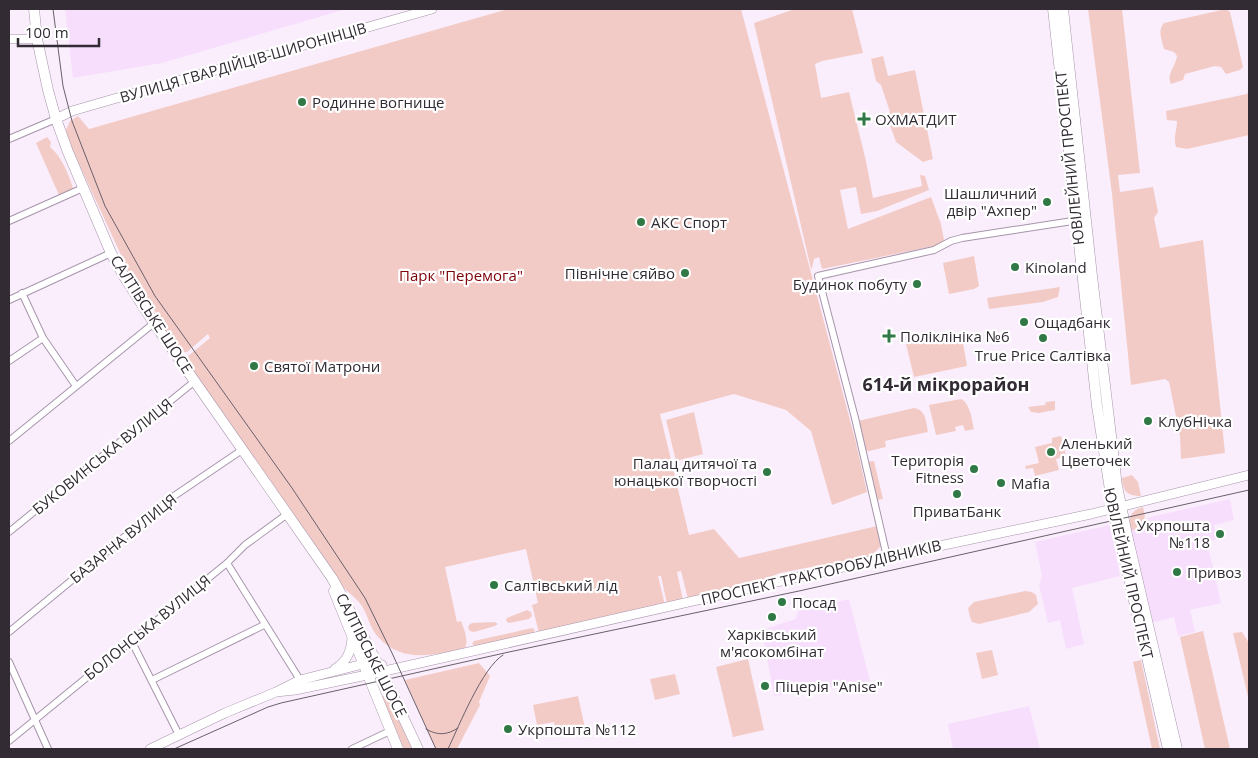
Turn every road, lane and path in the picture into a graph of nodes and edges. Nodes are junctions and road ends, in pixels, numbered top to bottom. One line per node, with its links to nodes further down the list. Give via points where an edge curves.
1 (34, 9): 5 (main road, САЛТІВСЬКЕ ШОСЕ)
2 (432, 9): 7 (main road, ВУЛИЦЯ ГВАРДІЙЦІВ-ШИРОНІНЦІВ, via 101,102)
3 (1053, 9): 10 (main road, ЮВІЛЕЙНИЙ ПРОСПЕКТ)
4 (1064, 9): 10 (main road, ЮВІЛЕЙНИЙ ПРОСПЕКТ)
5 (37, 39): 6 (street); 7 (main road, САЛТІВСЬКЕ ШОСЕ)
6 (9, 40)
7 (56, 118): 8 (street); 9 (main road, САЛТІВСЬКЕ ШОСЕ)
8 (9, 139)
9 (84, 188): 11 (street); 12 (main road, САЛТІВСЬКЕ ШОСЕ)
10 (1081, 219): 23 (main road, ЮВІЛЕЙНИЙ ПРОСПЕКТ); 26 (street, via 962,238 934,250 818,276)
11 (9, 221)
12 (112, 253): 13 (street); 15 (main road, САЛТІВСЬКЕ ШОСЕ)
13 (22, 293): 14 (street); 16 (street)
14 (9, 300)
15 (154, 323): 18 (main road, САЛТІВСЬКЕ ШОСЕ); 19 (street)
16 (43, 338): 17 (street); 19 (street)
17 (9, 361)
18 (195, 381): 21 (main road, САЛТІВСЬКЕ ШОСЕ); 25 (street, БУКОВИНСЬКА ВУЛИЦЯ)
19 (76, 386): 20 (street)
20 (9, 441)
21 (242, 450): 24 (main road, САЛТІВСЬКЕ ШОСЕ); 30 (street, БАЗАРНА ВУЛИЦЯ, via 174,496)
22 (1249, 476): 23 (main road, ПРОСПЕКТ ТРАКТОРОБУДІВНИКІВ)
23 (1117, 508): 26 (main road, ПРОСПЕКТ ТРАКТОРОБУДІВНИКІВ); 50 (main road, ЮВІЛЕЙНИЙ ПРОСПЕКТ); 51 (main road, ЮВІЛЕЙНИЙ ПРОСПЕКТ)
24 (286, 515): 27 (street, БОЛОНСЬКА ВУЛИЦЯ); 28 (main road, САЛТІВСЬКЕ ШОСЕ)
25 (9, 532)
26 (887, 557): 35 (main road, ПРОСПЕКТ ТРАКТОРОБУДІВНИКІВ, via 393,669)
27 (226, 563): 29 (street); 32 (street, БОЛОНСЬКА ВУЛИЦЯ)
28 (321, 563): 31 (main road, САЛТІВСЬКЕ ШОСЕ); 35 (main road, САЛТІВСЬКЕ ШОСЕ)
29 (264, 625): 38 (street); 39 (street)
30 (9, 632)
31 (352, 638): 34 (main road, САЛТІВСЬКЕ ШОСЕ); 36 (main road, via 348,657)
32 (131, 640): 38 (street); 41 (street, БОЛОНСЬКА ВУЛИЦЯ)
33 (9, 662): 41 (street)
34 (363, 664): 35 (main road, ПРОСПЕКТ ТРАКТОРОБУДІВНИКІВ); 36 (main road, ПРОСПЕКТ ТРАКТОРОБУДІВНИКІВ); 37 (main road, САЛТІВСЬКЕ ШОСЕ)
35 (379, 667): 37 (main road, ПРОСПЕКТ ТРАКТОРОБУДІВНИКІВ); 49 (main road, САЛТІВСЬКЕ ШОСЕ)
36 (334, 670): 39 (main road, ПРОСПЕКТ ТРАКТОРОБУДІВНИКІВ)
37 (368, 675): 40 (main road, ПРОСПЕКТ ТРАКТОРОБУДІВНИКІВ); 42 (main road, САЛТІВСЬКЕ ШОСЕ)
38 (152, 680): 43 (street)
39 (300, 680): 40 (main road, ПРОСПЕКТ ТРАКТОРОБУДІВНИКІВ)
40 (276, 692): 43 (main road, ПРОСПЕКТ ТРАКТОРОБУДІВНИКІВ)
41 (34, 720): 44 (street, БОЛОНСЬКА ВУЛИЦЯ); 45 (street)
42 (390, 730): 47 (street); 48 (main road, САЛТІВСЬКЕ ШОСЕ)
43 (179, 735): 46 (main road, ПРОСПЕКТ ТРАКТОРОБУДІВНИКІВ)
44 (9, 741)
45 (48, 749)
46 (150, 749)
47 (352, 749)
48 (398, 749)
49 (418, 749)
50 (1168, 749)
51 (1177, 749)

